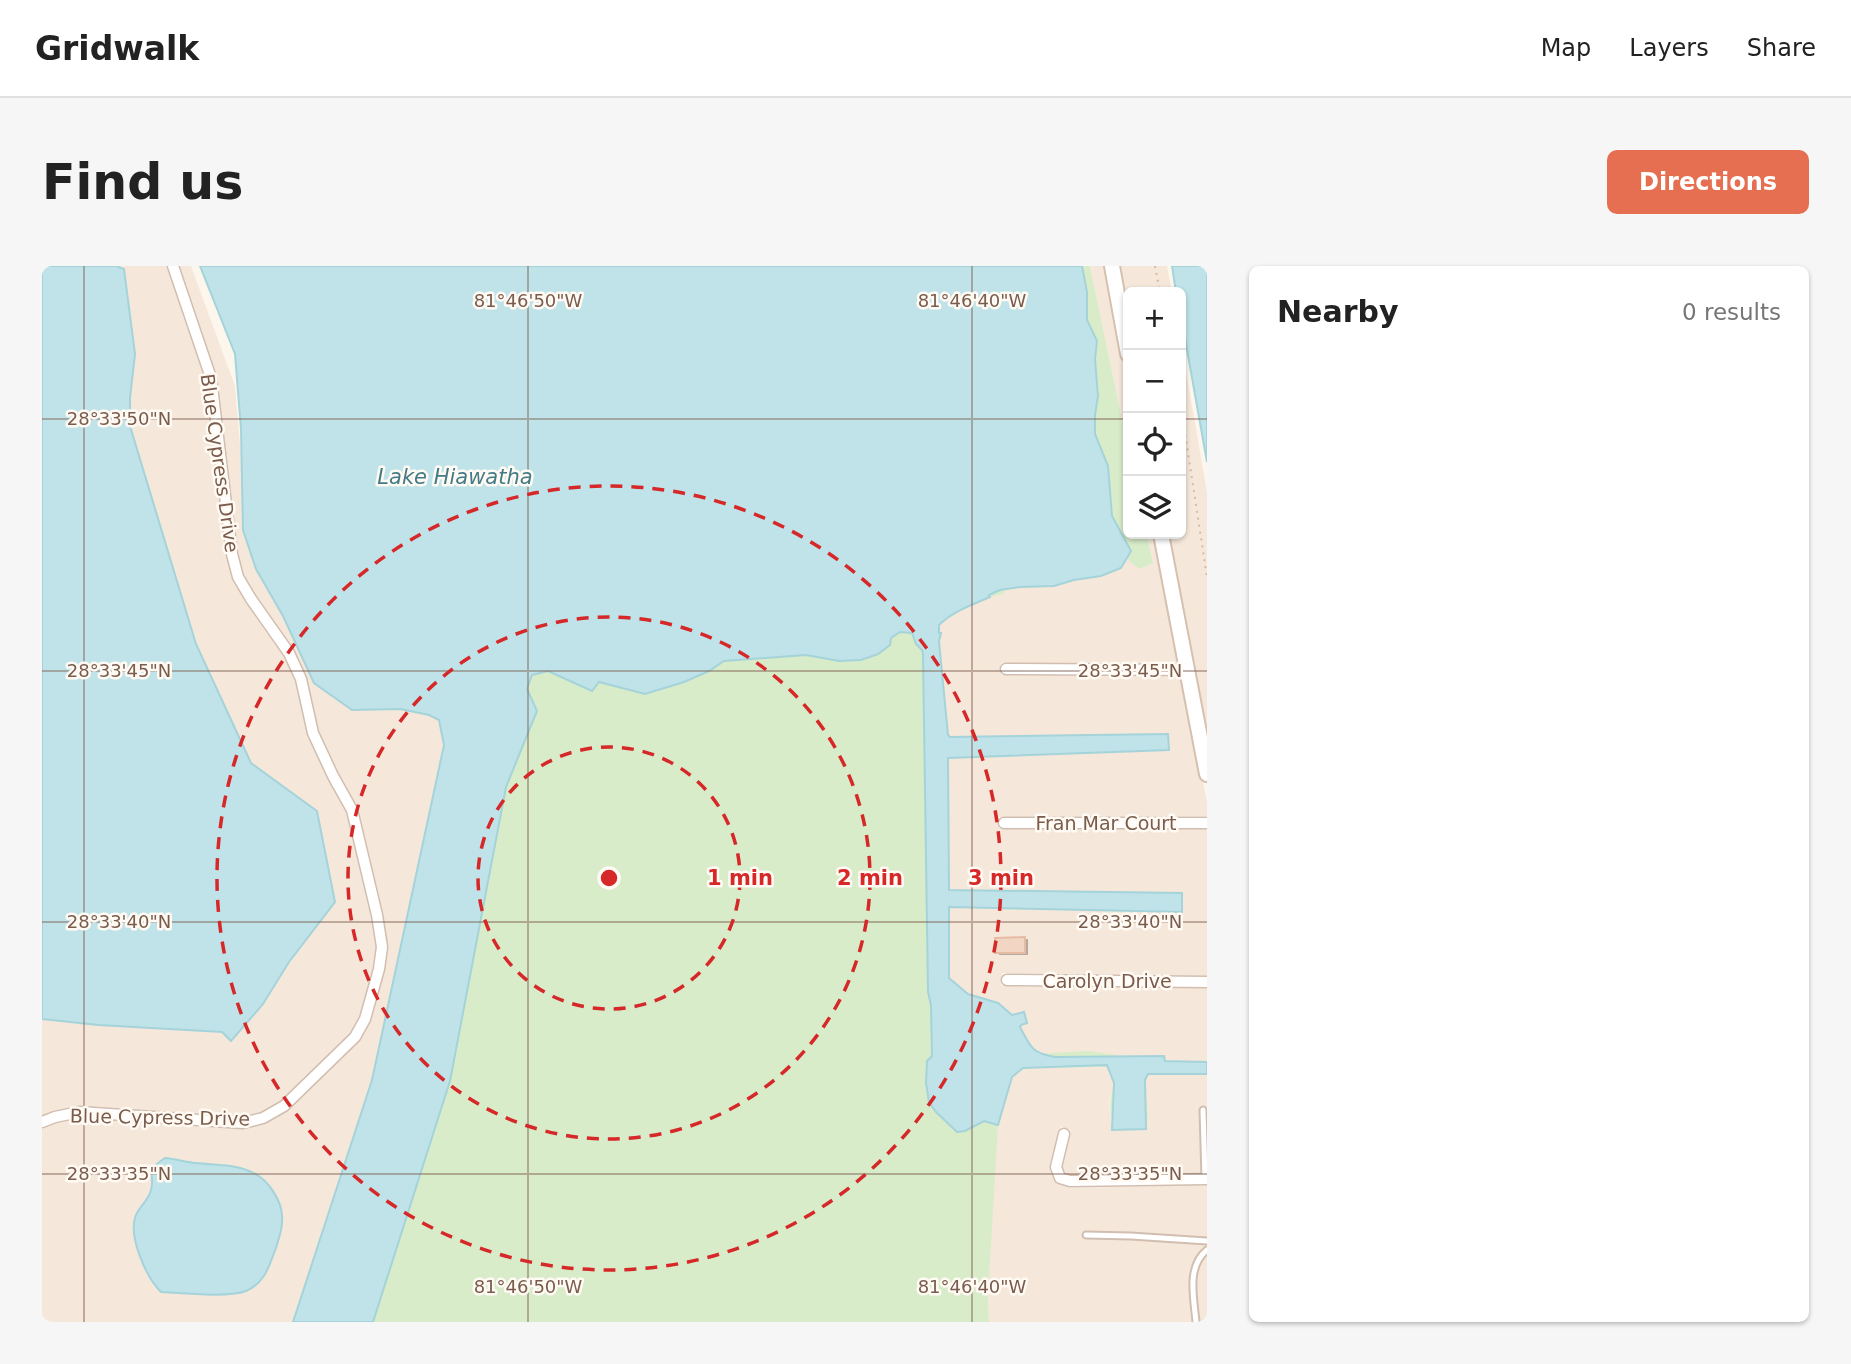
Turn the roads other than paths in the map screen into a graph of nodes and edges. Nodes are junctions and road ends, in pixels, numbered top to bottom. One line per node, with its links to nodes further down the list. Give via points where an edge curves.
1 (173, 266): 13 (street, Blue Cypress Drive, via 211,378 238,577 289,653 301,679 313,733 352,810 382,947 379,969 355,1037 284,1107 263,1118 243,1123 79,1112)
2 (1112, 266): 3 (main road)
3 (1127, 350)
4 (1162, 539): 6 (main road)
5 (1006, 669): 6 (street)
6 (1186, 670): 7 (main road)
7 (1207, 774)
8 (1207, 822): 9 (street, Fran Mar Court)
9 (1004, 823)
10 (1007, 980): 11 (street, Carolyn Drive)
11 (1207, 982)
12 (1203, 1110): 15 (lane)
13 (42, 1122)
14 (1064, 1134): 15 (street, via 1056,1167 1060,1178)
15 (1206, 1179)
16 (1086, 1235): 17 (lane)
17 (1207, 1241)
18 (1207, 1250): 19 (lane, via 1194,1270)
19 (1196, 1322)

